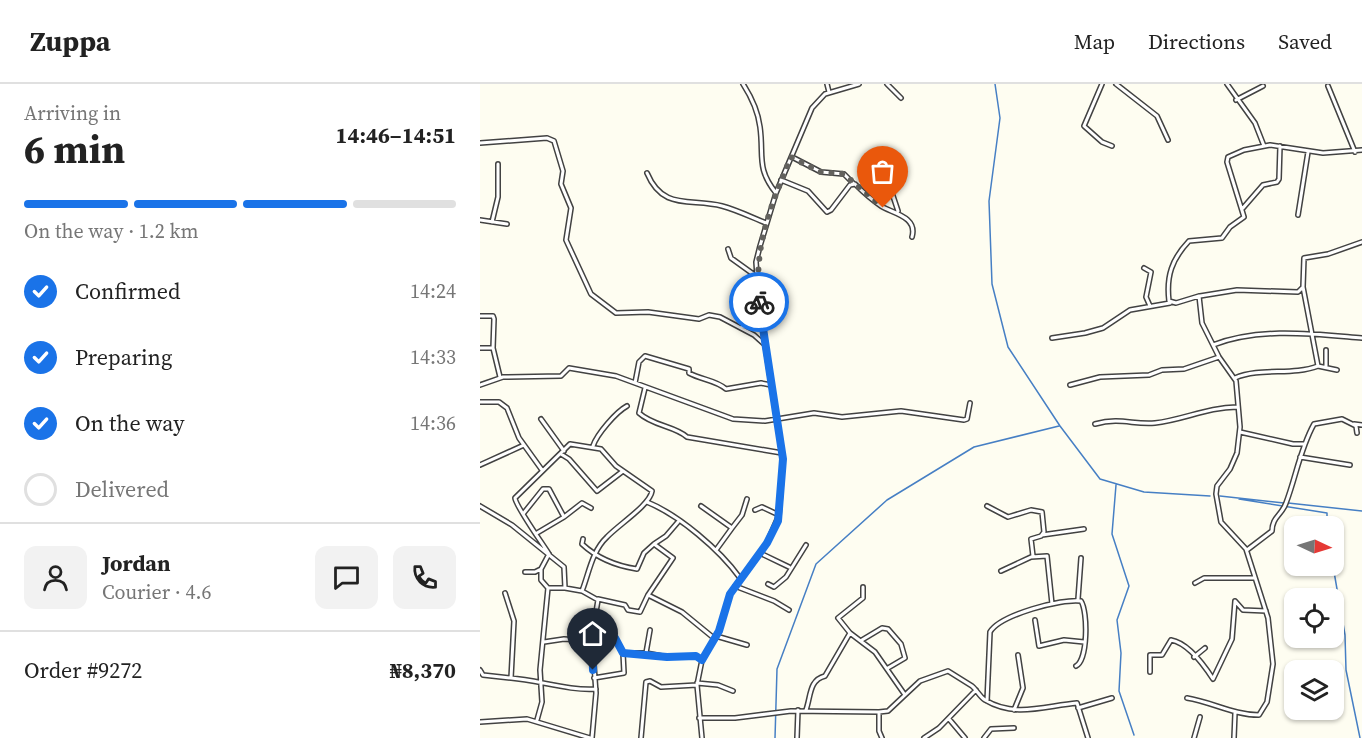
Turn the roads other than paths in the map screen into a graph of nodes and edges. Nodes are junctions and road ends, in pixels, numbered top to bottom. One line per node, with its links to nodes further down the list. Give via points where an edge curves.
1 (743, 84): 27 (street, via 756,106 764,178)
2 (827, 84): 10 (street)
3 (859, 84): 10 (street)
4 (887, 84): 11 (street)
5 (1102, 84): 17 (street, via 1084,126)
6 (1116, 84): 13 (street, via 1157,116)
7 (1227, 84): 12 (street)
8 (1263, 86): 12 (street)
9 (1328, 86): 20 (street)
10 (829, 92): 21 (street, via 812,108)
11 (901, 98)
12 (1236, 100): 15 (street, via 1255,123)
13 (1168, 140)
14 (480, 143): 46 (street, via 547,138 554,141 563,171 561,184 571,207 566,240 591,294 616,313 699,318 713,315)
15 (1264, 146): 16 (street); 28 (street, via 1228,157)
16 (1280, 146): 19 (street); 28 (street, via 1277,182 1263,185)
17 (1112, 147)
18 (1362, 150): 20 (street)
19 (1308, 152): 20 (street); 30 (street)
20 (1356, 152)
21 (791, 157): 25 (street); 26 (street, via 820,172 844,174)
22 (893, 160): 29 (street, via 892,193)
23 (498, 164): 32 (street, via 498,197)
24 (647, 173): 33 (street, via 653,188 670,199 723,206)
25 (781, 180): 26 (street, via 808,191 827,212); 27 (street)
26 (854, 184): 29 (street, via 883,208)
27 (776, 193): 33 (street)
28 (1243, 209): 42 (street, via 1244,217 1222,238 1190,241 1178,254 1168,280)
29 (898, 211): 35 (street, via 912,228)
30 (1298, 215)
31 (480, 220): 32 (street)
32 (492, 222): 34 (street)
33 (766, 223): 39 (street, via 756,262)
34 (507, 224)
35 (912, 237)
36 (1362, 242): 40 (street, via 1304,258)
37 (728, 249): 39 (street, via 731,258)
38 (1144, 268): 43 (street, via 1151,272 1146,297)
39 (757, 277): 45 (street)
40 (1303, 287): 41 (street, via 1298,292 1237,290); 47 (street)
41 (1199, 296): 42 (street); 50 (street, via 1202,323)
42 (1170, 303): 43 (street)
43 (1150, 306): 48 (street, via 1130,310 1085,333)
44 (480, 316): 53 (street, via 493,316)
45 (761, 325): 46 (street); 51 (street)
46 (739, 327): 51 (street)
47 (1311, 332): 49 (street); 50 (street, via 1254,334); 56 (street)
48 (1052, 338)
49 (1362, 338)
50 (1213, 345): 55 (street)
51 (765, 346): 64 (street)
52 (480, 348): 53 (street)
53 (493, 348): 59 (street)
54 (1326, 350): 57 (street)
55 (1219, 357): 60 (street); 62 (street, via 1184,369)
56 (1318, 366): 57 (street); 60 (street)
57 (1326, 366): 58 (street)
58 (1337, 370)
59 (500, 377): 61 (street, via 561,376 571,367); 63 (street)
60 (1235, 378): 69 (street)
61 (635, 383): 64 (street, via 639,362 645,356 689,369 698,378 720,383 726,389); 65 (street)
62 (1070, 384)
63 (480, 385)
64 (771, 385): 71 (street)
65 (645, 387): 71 (street, via 726,417); 81 (street, via 639,413 654,424 687,437)
66 (480, 402): 78 (street, via 499,402 507,408)
67 (970, 403): 71 (street, via 964,420 901,411 842,417 810,413)
68 (627, 406): 79 (street, via 615,413)
69 (1237, 408): 72 (street, via 1215,408 1154,423 1125,419); 75 (street)
70 (541, 419): 80 (street)
71 (777, 420): 81 (street)
72 (1095, 424)
73 (1354, 424): 74 (street); 76 (street); 77 (street, via 1342,420 1316,422)
74 (1362, 425)
75 (1240, 432): 77 (street); 106 (street, via 1236,457 1216,494 1221,522)
76 (1357, 433)
77 (1305, 444): 82 (street)
78 (524, 445): 83 (street); 85 (street)
79 (593, 446): 80 (street, via 570,444); 86 (street)
80 (562, 452): 85 (street); 86 (street, via 597,491)
81 (782, 453): 95 (street)
82 (1300, 456): 84 (street); 106 (street, via 1286,504 1272,522 1271,532)
83 (480, 465)
84 (1350, 465)
85 (542, 470): 94 (street, via 515,498)
86 (624, 471): 88 (street, via 652,491)
87 (747, 499): 98 (street)
88 (647, 502): 97 (street); 109 (street, via 607,536)
89 (480, 506): 108 (street)
90 (701, 506): 98 (street)
91 (987, 506): 101 (street, via 1008,517 1040,511)
92 (591, 508): 96 (street, via 582,503)
93 (754, 510): 95 (street, via 762,507)
94 (523, 514): 96 (street, via 543,489 549,489); 100 (street)
95 (778, 515): 107 (street)
96 (564, 517): 100 (street)
97 (678, 522): 103 (street); 105 (street)
98 (732, 528): 105 (street)
99 (1084, 529): 101 (street)
100 (537, 533): 108 (street)
101 (1042, 535): 110 (street, via 1031,539)
102 (583, 539): 109 (street, via 582,544)
103 (654, 544): 109 (street, via 644,553 637,569); 126 (street, via 673,558)
104 (806, 545): 112 (street, via 797,562)
105 (716, 550): 117 (street)
106 (1247, 550): 116 (street)
107 (760, 552): 112 (street); 117 (street)
108 (549, 554): 113 (street); 123 (street, via 564,567)
109 (594, 556): 124 (street)
110 (1034, 556): 114 (street); 129 (street, via 1047,557)
111 (1081, 558): 128 (street)
112 (790, 566): 119 (street, via 778,585)
113 (541, 569): 115 (street); 122 (street, via 541,580)
114 (1001, 571)
115 (525, 572)
116 (1255, 578): 118 (street, via 1204,578); 131 (street)
117 (740, 579): 120 (street)
118 (1195, 583)
119 (768, 584)
120 (735, 586): 130 (street); 135 (street)
121 (863, 587): 134 (street, via 862,598 838,616)
122 (548, 588): 123 (street); 138 (street)
123 (565, 588): 124 (street)
124 (582, 591): 127 (street)
125 (505, 593): 151 (street, via 514,621)
126 (648, 595): 127 (street, via 640,612); 135 (street, via 682,612)
127 (598, 599): 136 (street)
128 (1077, 600): 129 (street); 139 (street, via 1084,605)
129 (1052, 604): 161 (street, via 1017,614 992,629 987,647)
130 (789, 610)
131 (1266, 611): 145 (street, via 1243,610 1235,601 1232,639 1213,680); 167 (street, via 1273,664 1267,702 1259,715)
132 (1035, 620): 139 (street, via 1039,646 1064,640)
133 (650, 630): 143 (street)
134 (850, 633): 137 (street); 163 (street, via 825,676 814,681)
135 (716, 637): 140 (street); 146 (street)
136 (592, 638): 138 (street); 142 (street, via 615,638); 152 (street)
137 (862, 640): 148 (street); 148 (street, via 884,628 901,644 905,658)
138 (543, 642): 153 (street)
139 (1083, 642): 147 (street, via 1083,660)
140 (747, 645)
141 (1205, 648): 145 (street)
142 (623, 653): 143 (street); 152 (street, via 624,674)
143 (646, 653): 146 (street, via 696,656)
144 (1018, 655): 164 (street, via 1023,688)
145 (1194, 657): 150 (street, via 1187,647 1171,640 1162,655 1150,655)
146 (702, 660): 154 (street)
147 (1076, 666)
148 (887, 669): 158 (street)
149 (480, 670): 151 (street, via 483,675)
150 (1150, 672)
151 (511, 678): 153 (street)
152 (594, 678): 155 (street)
153 (541, 684): 155 (street); 171 (street)
154 (697, 684): 157 (street, via 718,685); 169 (street); 175 (street, via 661,687 646,682)
155 (596, 689): 174 (street)
156 (976, 690): 158 (street, via 948,671 920,681); 161 (street); 170 (street)
157 (734, 692)
158 (905, 695): 166 (street, via 892,708)
159 (1112, 698): 162 (street)
160 (1187, 698): 167 (street)
161 (987, 701): 164 (street)
162 (1078, 708): 164 (street, via 1077,703 1063,703 1030,711); 182 (street)
163 (806, 710): 165 (street); 166 (street)
164 (1014, 710)
165 (798, 711): 169 (street); 177 (street)
166 (879, 712): 178 (street)
167 (1235, 713): 184 (street)
168 (1200, 717): 183 (street)
169 (699, 718): 176 (street)
170 (949, 718): 179 (street); 180 (street)
171 (537, 720): 172 (street); 174 (street)
172 (480, 722)
173 (1014, 728): 181 (street, via 991,729)
174 (591, 738)
175 (641, 738)
176 (702, 738)
177 (797, 738)
178 (882, 738)
179 (924, 738)
180 (965, 738)
181 (984, 738)
182 (1088, 738)
183 (1194, 738)
184 (1234, 738)

